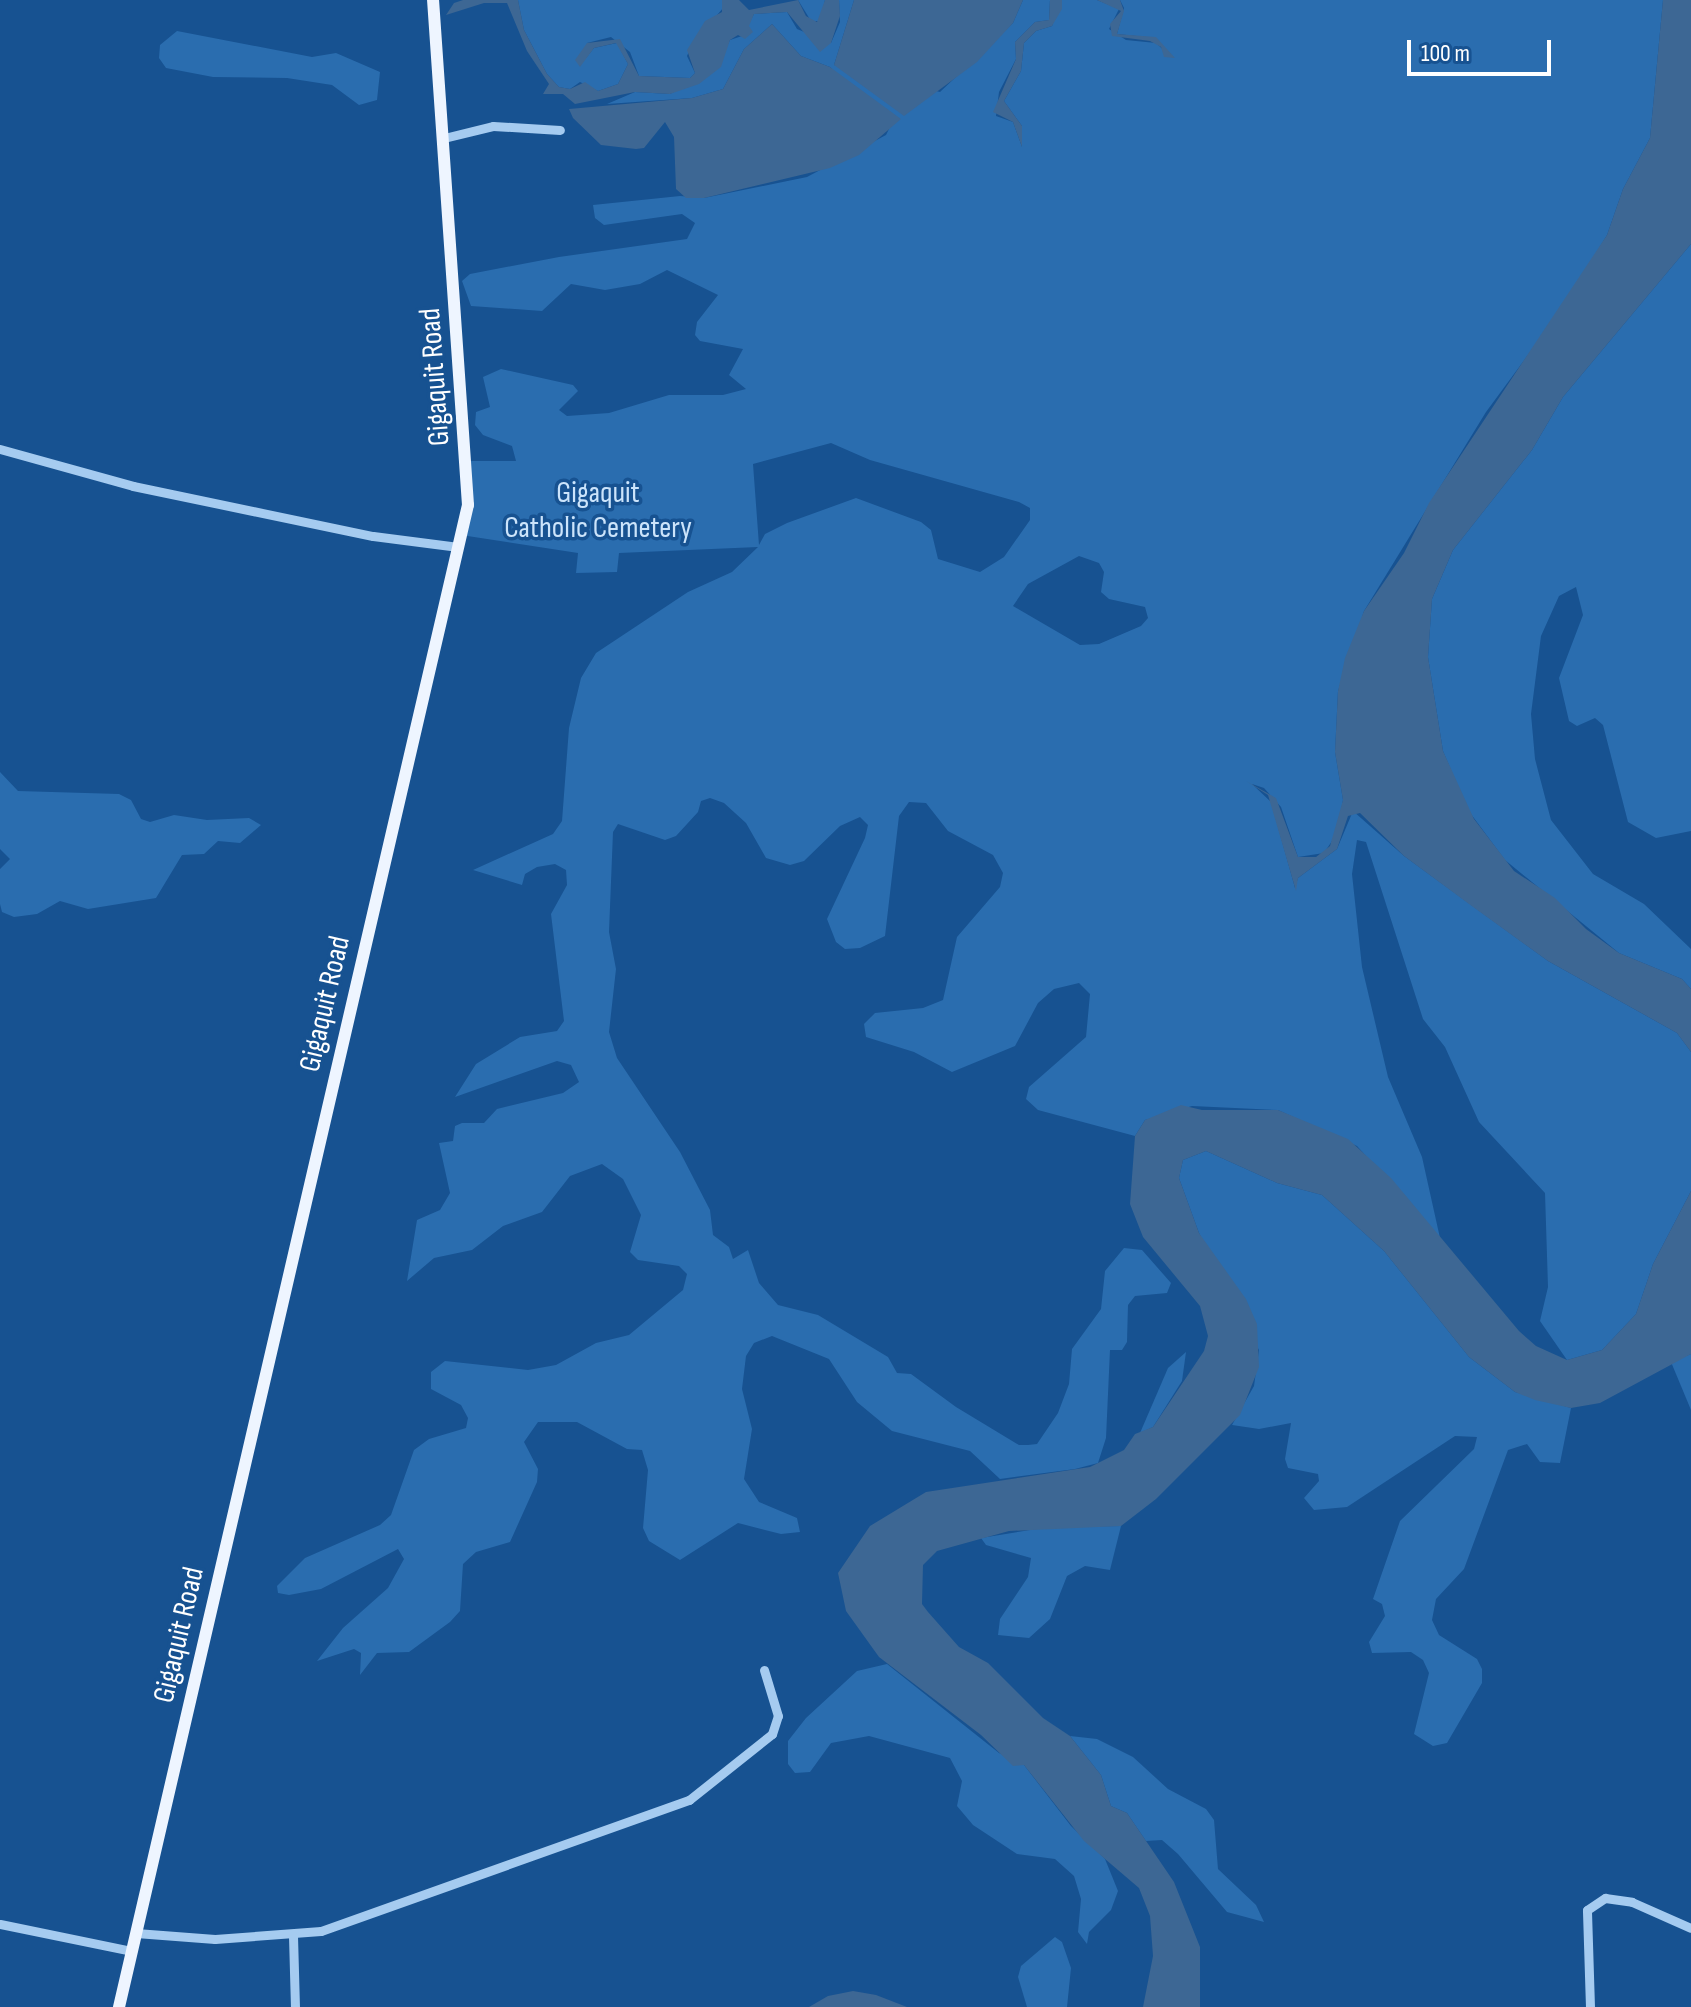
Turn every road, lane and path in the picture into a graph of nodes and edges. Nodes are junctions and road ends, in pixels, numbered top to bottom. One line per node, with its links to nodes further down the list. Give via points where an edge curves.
1 (433, 0): 3 (main road, Gigaquit Road)
2 (560, 130): 3 (street, via 493,126)
3 (444, 138): 5 (main road, Gigaquit Road, via 469,487)
4 (0, 449): 5 (street, via 133,486 373,536)
5 (458, 547): 9 (main road, Gigaquit Road)
6 (764, 1670): 10 (street, via 778,1716 772,1734 689,1800 333,1928)
7 (0, 1924): 11 (street)
8 (1691, 1928): 14 (street, via 1632,1902 1605,1898 1587,1910)
9 (136, 1933): 10 (street, via 215,1939); 11 (main road, Gigaquit Road)
10 (293, 1936): 13 (street)
11 (132, 1951): 12 (main road, Gigaquit Road)
12 (119, 2007)
13 (295, 2007)
14 (1590, 2007)

